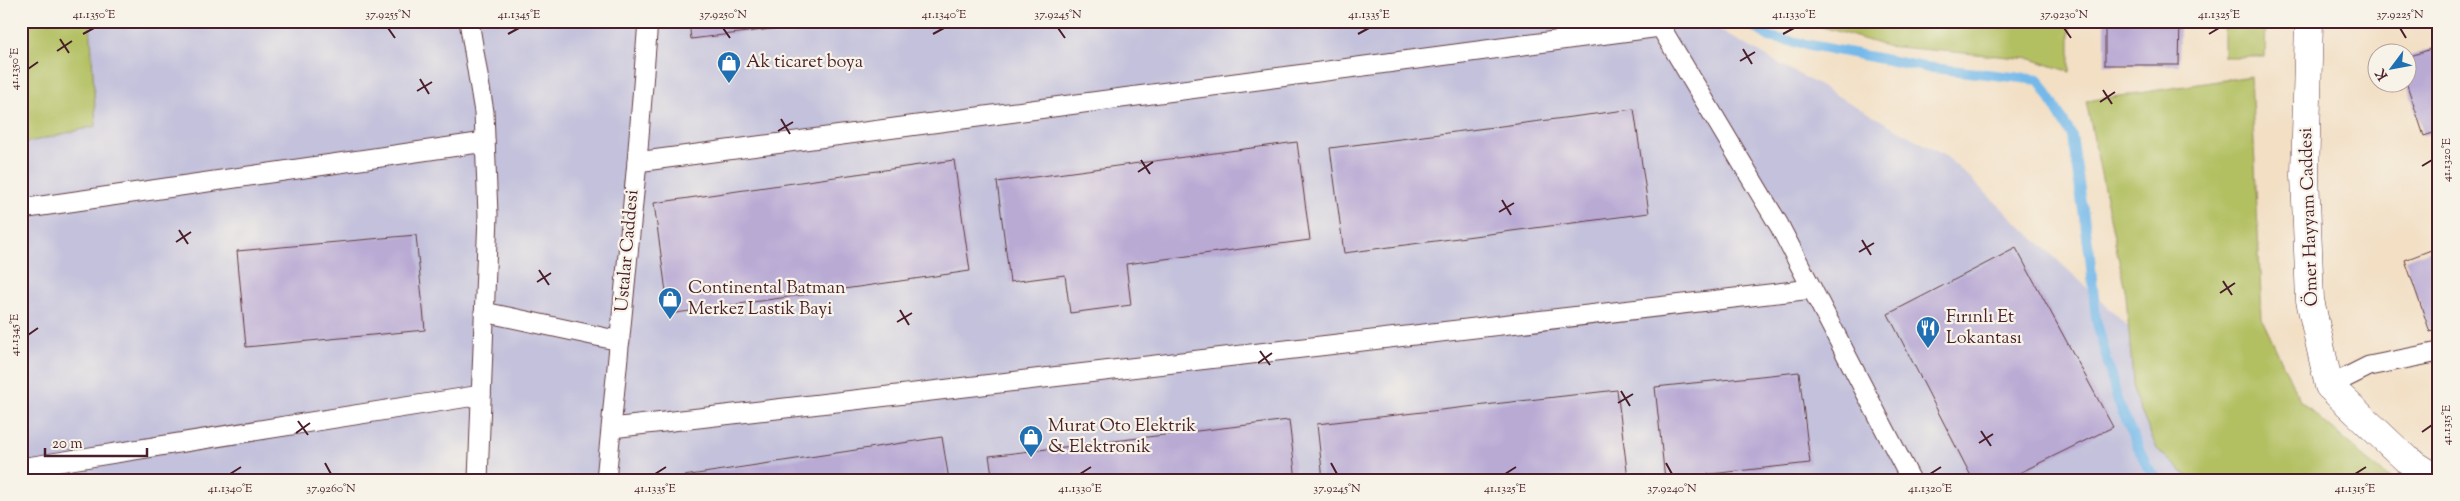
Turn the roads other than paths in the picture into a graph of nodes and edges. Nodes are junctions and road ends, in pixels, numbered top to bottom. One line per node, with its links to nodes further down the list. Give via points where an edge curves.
1 (469, 21): 5 (lane, via 484,112)
2 (648, 21): 6 (lane, Ustalar Caddesi)
3 (2309, 21): 12 (street, Ömer Hayyam Caddesi, via 2305,175 2310,300)
4 (1658, 24): 6 (lane); 8 (lane, via 1778,225)
5 (485, 142): 7 (lane); 9 (lane, via 488,215)
6 (637, 162): 10 (lane, Ustalar Caddesi)
7 (21, 209)
8 (1812, 289): 14 (lane); 18 (lane)
9 (484, 312): 10 (lane); 13 (lane)
10 (620, 341): 14 (lane, Ustalar Caddesi)
11 (2439, 352): 12 (lane, via 2369,366)
12 (2329, 386): 19 (street, via 2406,459)
13 (481, 395): 15 (lane); 16 (lane)
14 (612, 428): 17 (lane, Ustalar Caddesi)
15 (21, 468)
16 (478, 480)
17 (606, 480)
18 (1911, 480)
19 (2439, 480)

